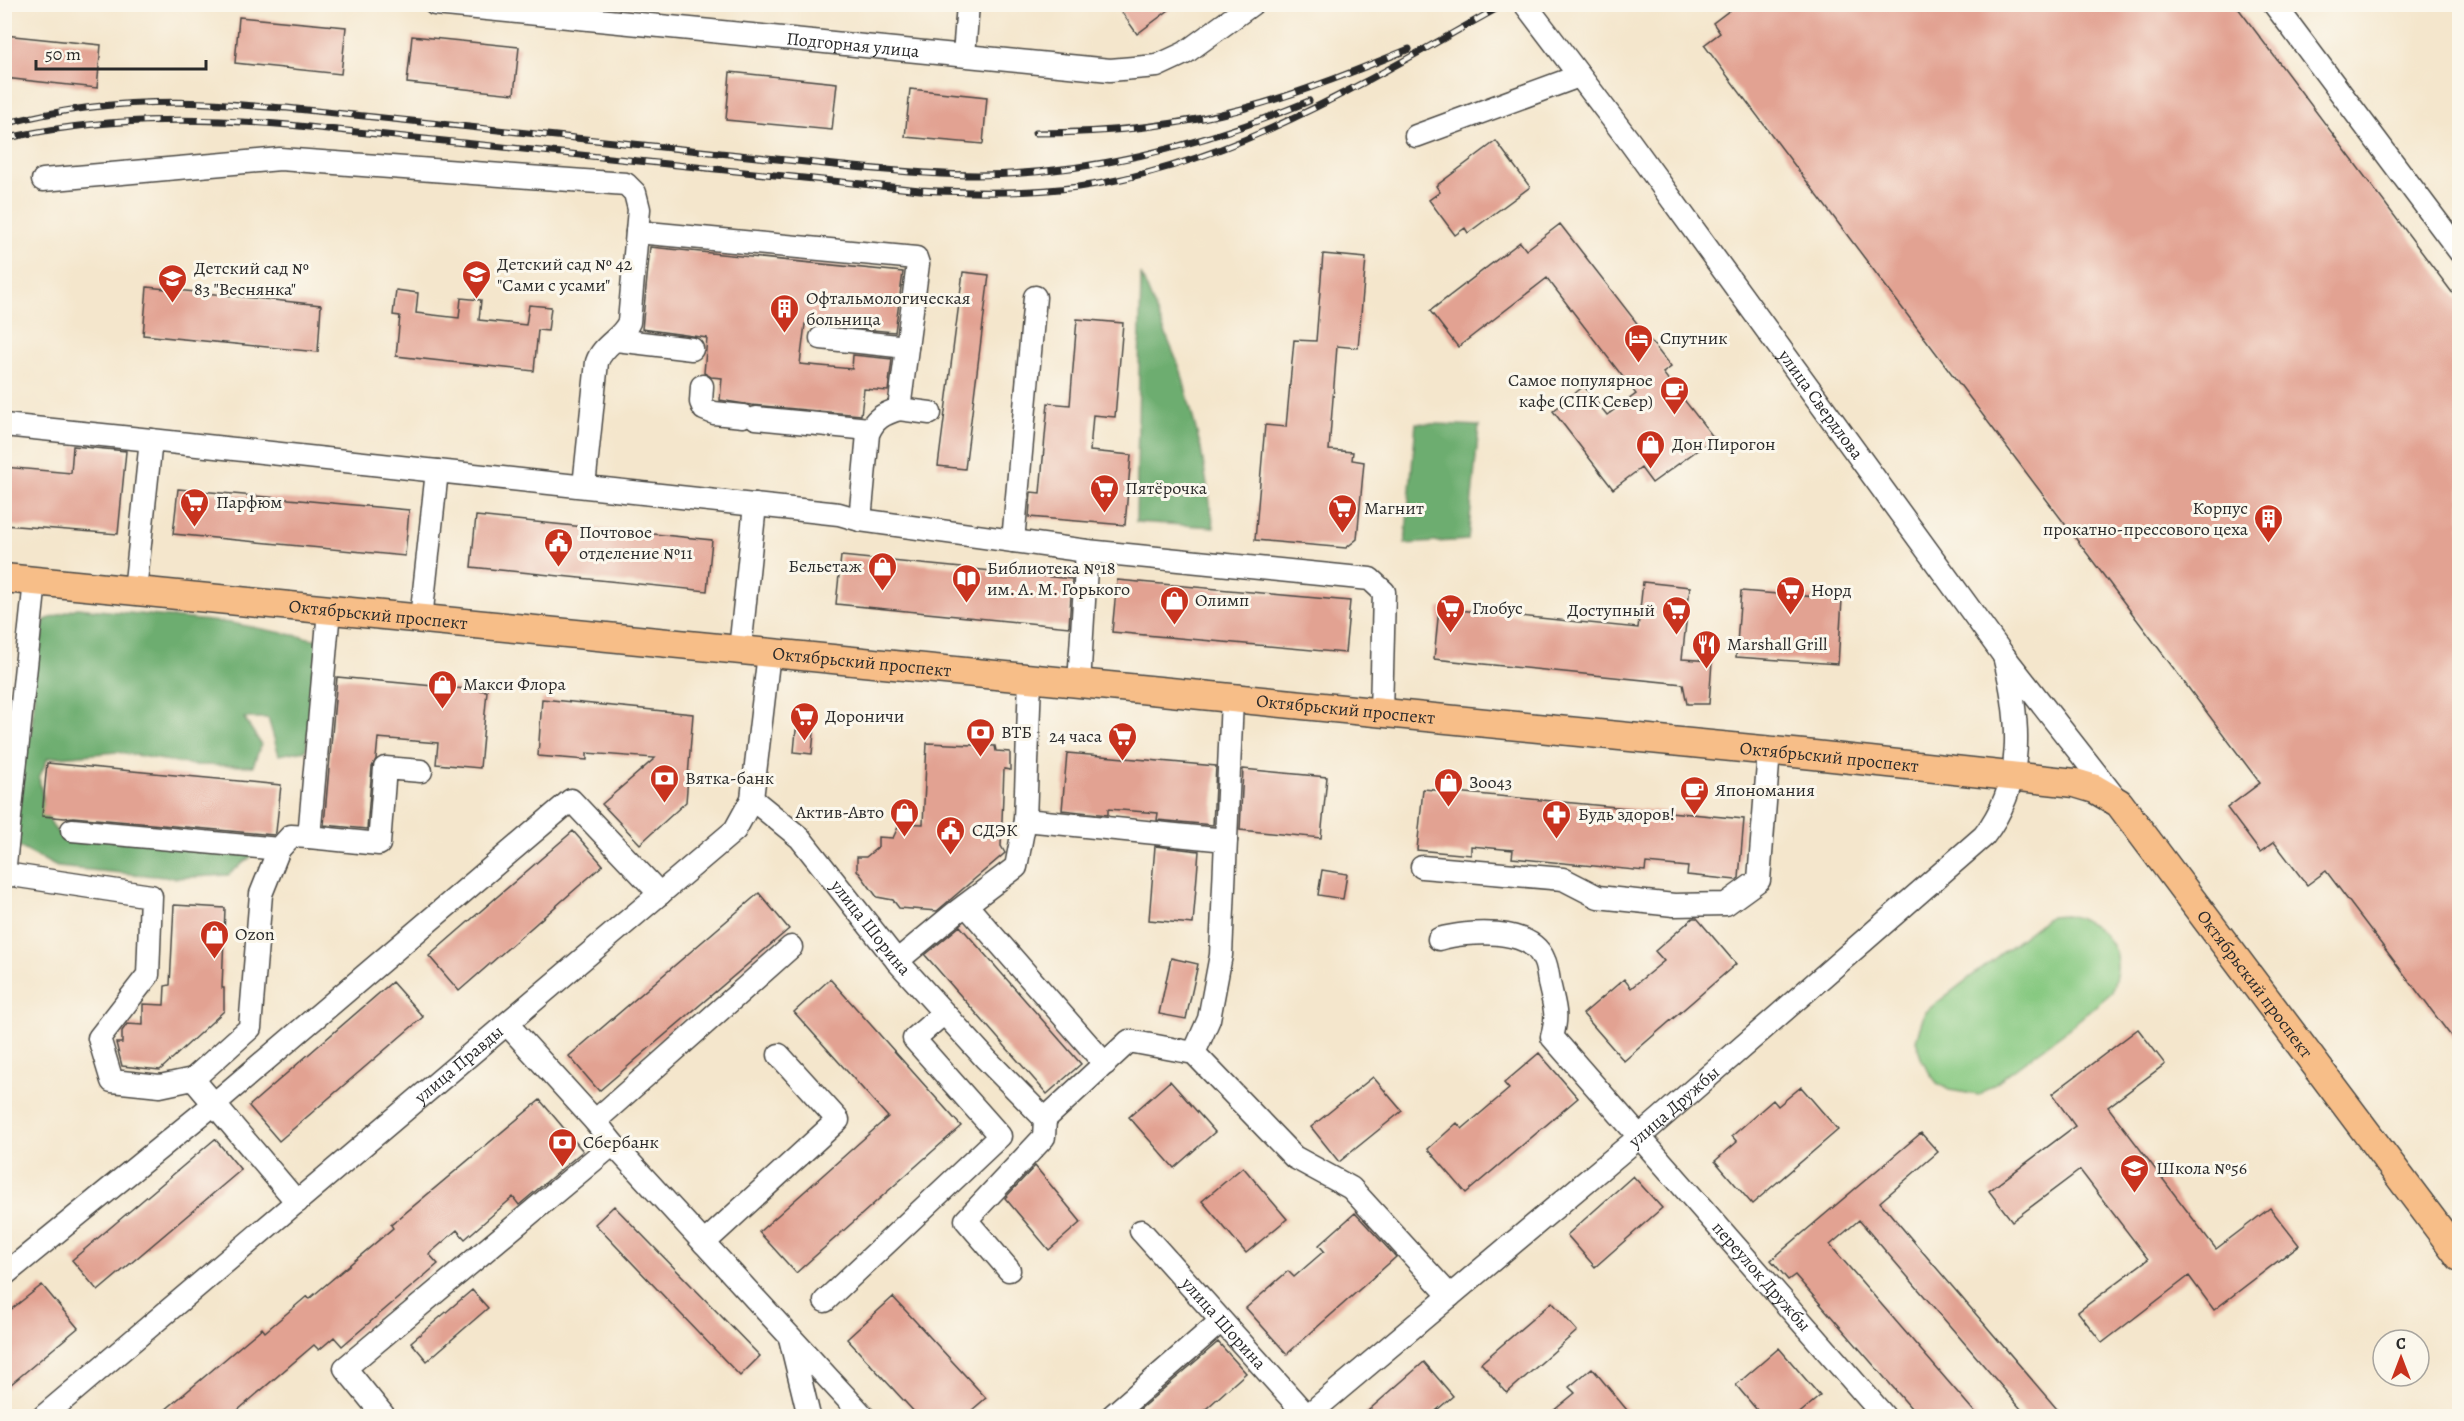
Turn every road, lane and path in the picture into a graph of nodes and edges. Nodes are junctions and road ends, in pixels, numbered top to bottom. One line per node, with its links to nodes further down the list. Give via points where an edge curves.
1 (435, 4): 7 (street, Подгорная улица)
2 (633, 4): 7 (street)
3 (968, 4): 8 (street)
4 (1252, 4): 8 (street, Подгорная улица, via 1185,53 1157,66 1110,70)
5 (1525, 4): 9 (street, улица Свердлова)
6 (2274, 4): 13 (street)
7 (647, 24): 8 (street, Подгорная улица)
8 (964, 56)
9 (1579, 75): 10 (street); 38 (street, улица Свердлова)
10 (1416, 136)
11 (43, 180): 12 (street, via 280,159 626,184 635,193 639,209)
12 (637, 232): 16 (street, via 629,322); 17 (street, via 916,258)
13 (2460, 252)
14 (1035, 297): 29 (street)
15 (821, 338): 17 (street)
16 (616, 340): 18 (street); 26 (street, via 600,352 597,362)
17 (907, 347): 20 (street)
18 (692, 349)
19 (702, 386): 23 (street, via 700,402 704,409 714,413)
20 (899, 409): 21 (street); 23 (street, via 884,414)
21 (930, 413)
22 (4, 425): 24 (street)
23 (869, 429): 28 (street)
24 (151, 440): 25 (street); 33 (street)
25 (437, 471): 26 (street); 35 (street)
26 (584, 486): 27 (street)
27 (755, 505): 28 (street); 36 (street)
28 (860, 520): 29 (street)
29 (1013, 541): 30 (street)
30 (1087, 551): 40 (street); 42 (street, via 1370,579 1384,592)
31 (4, 578): 32 (main road, Октябрьский проспект)
32 (35, 581): 33 (main road, Октябрьский проспект); 54 (street)
33 (135, 591): 34 (main road, Октябрьский проспект)
34 (329, 610): 35 (main road, Октябрьский проспект); 50 (street)
35 (421, 619): 36 (main road, Октябрьский проспект)
36 (740, 650): 37 (main road, Октябрьский проспект)
37 (769, 653): 39 (main road, Октябрьский проспект); 46 (street, улица Правды)
38 (2004, 656): 45 (street, улица Дружбы, via 2017,728); 47 (street, улица Свердлова)
39 (1030, 679): 40 (main road, Октябрьский проспект); 48 (street)
40 (1079, 684): 41 (main road, Октябрьский проспект)
41 (1233, 699): 42 (main road, Октябрьский проспект); 51 (street)
42 (1381, 713): 43 (main road, Октябрьский проспект)
43 (1769, 751): 45 (main road, Октябрьский проспект); 53 (street, via 1759,880 1726,903 1674,905 1598,897 1563,879)
44 (421, 771): 50 (street, via 385,768 378,844)
45 (2013, 776): 47 (main road, Октябрьский проспект, via 2075,783); 69 (street, улица Дружбы, via 2004,806 1984,836)
46 (752, 799): 55 (street, улица Правды, via 735,830); 59 (street, улица Шорина, via 800,838)
47 (2119, 803): 74 (main road, Октябрьский проспект)
48 (1025, 820): 51 (street); 56 (street, via 1016,867)
49 (72, 830): 52 (street)
50 (309, 837): 52 (street, via 291,836)
51 (1226, 840): 62 (street, via 1221,955 1209,1019)
52 (279, 849): 65 (street, via 261,894 249,1028)
53 (1422, 867)
54 (5, 874): 65 (street, via 151,896 148,975 99,1038 112,1081 160,1086)
55 (660, 894): 61 (street, улица Правды); 66 (street, via 571,800)
56 (966, 905): 59 (street); 64 (street)
57 (1439, 939): 69 (street, переулок Дружбы, via 1458,933 1519,936 1531,942 1544,959 1557,1019 1552,1037)
58 (791, 946): 68 (street)
59 (897, 961): 60 (street, улица Шорина)
60 (944, 1013): 67 (street, улица Шорина); 78 (street, via 914,1040 1000,1136)
61 (508, 1025): 68 (street); 71 (street, улица Правды)
62 (1194, 1053): 64 (street, via 1129,1041); 77 (street, via 1294,1157 1351,1188)
63 (778, 1055): 73 (street, via 838,1120)
64 (1105, 1064): 67 (street)
65 (193, 1079): 66 (street)
66 (214, 1104): 71 (street); 76 (street)
67 (1045, 1119): 75 (street, via 1044,1137 966,1220)
68 (595, 1121): 70 (street)
69 (1638, 1138): 77 (street, улица Дружбы); 87 (street, переулок Дружбы)
70 (614, 1144): 73 (street); 82 (street, via 345,1368)
71 (297, 1202): 81 (street, улица Правды)
72 (1140, 1231): 79 (street, улица Шорина)
73 (704, 1243): 80 (street)
74 (2460, 1257)
75 (1009, 1270)
76 (4, 1275)
77 (1450, 1296): 86 (street, улица Дружбы)
78 (825, 1300)
79 (1221, 1320): 85 (street); 86 (street, улица Шорина)
80 (790, 1336): 83 (street); 84 (street)
81 (44, 1416)
82 (384, 1416)
83 (809, 1416)
84 (863, 1416)
85 (1112, 1416)
86 (1307, 1416)
87 (1884, 1416)

